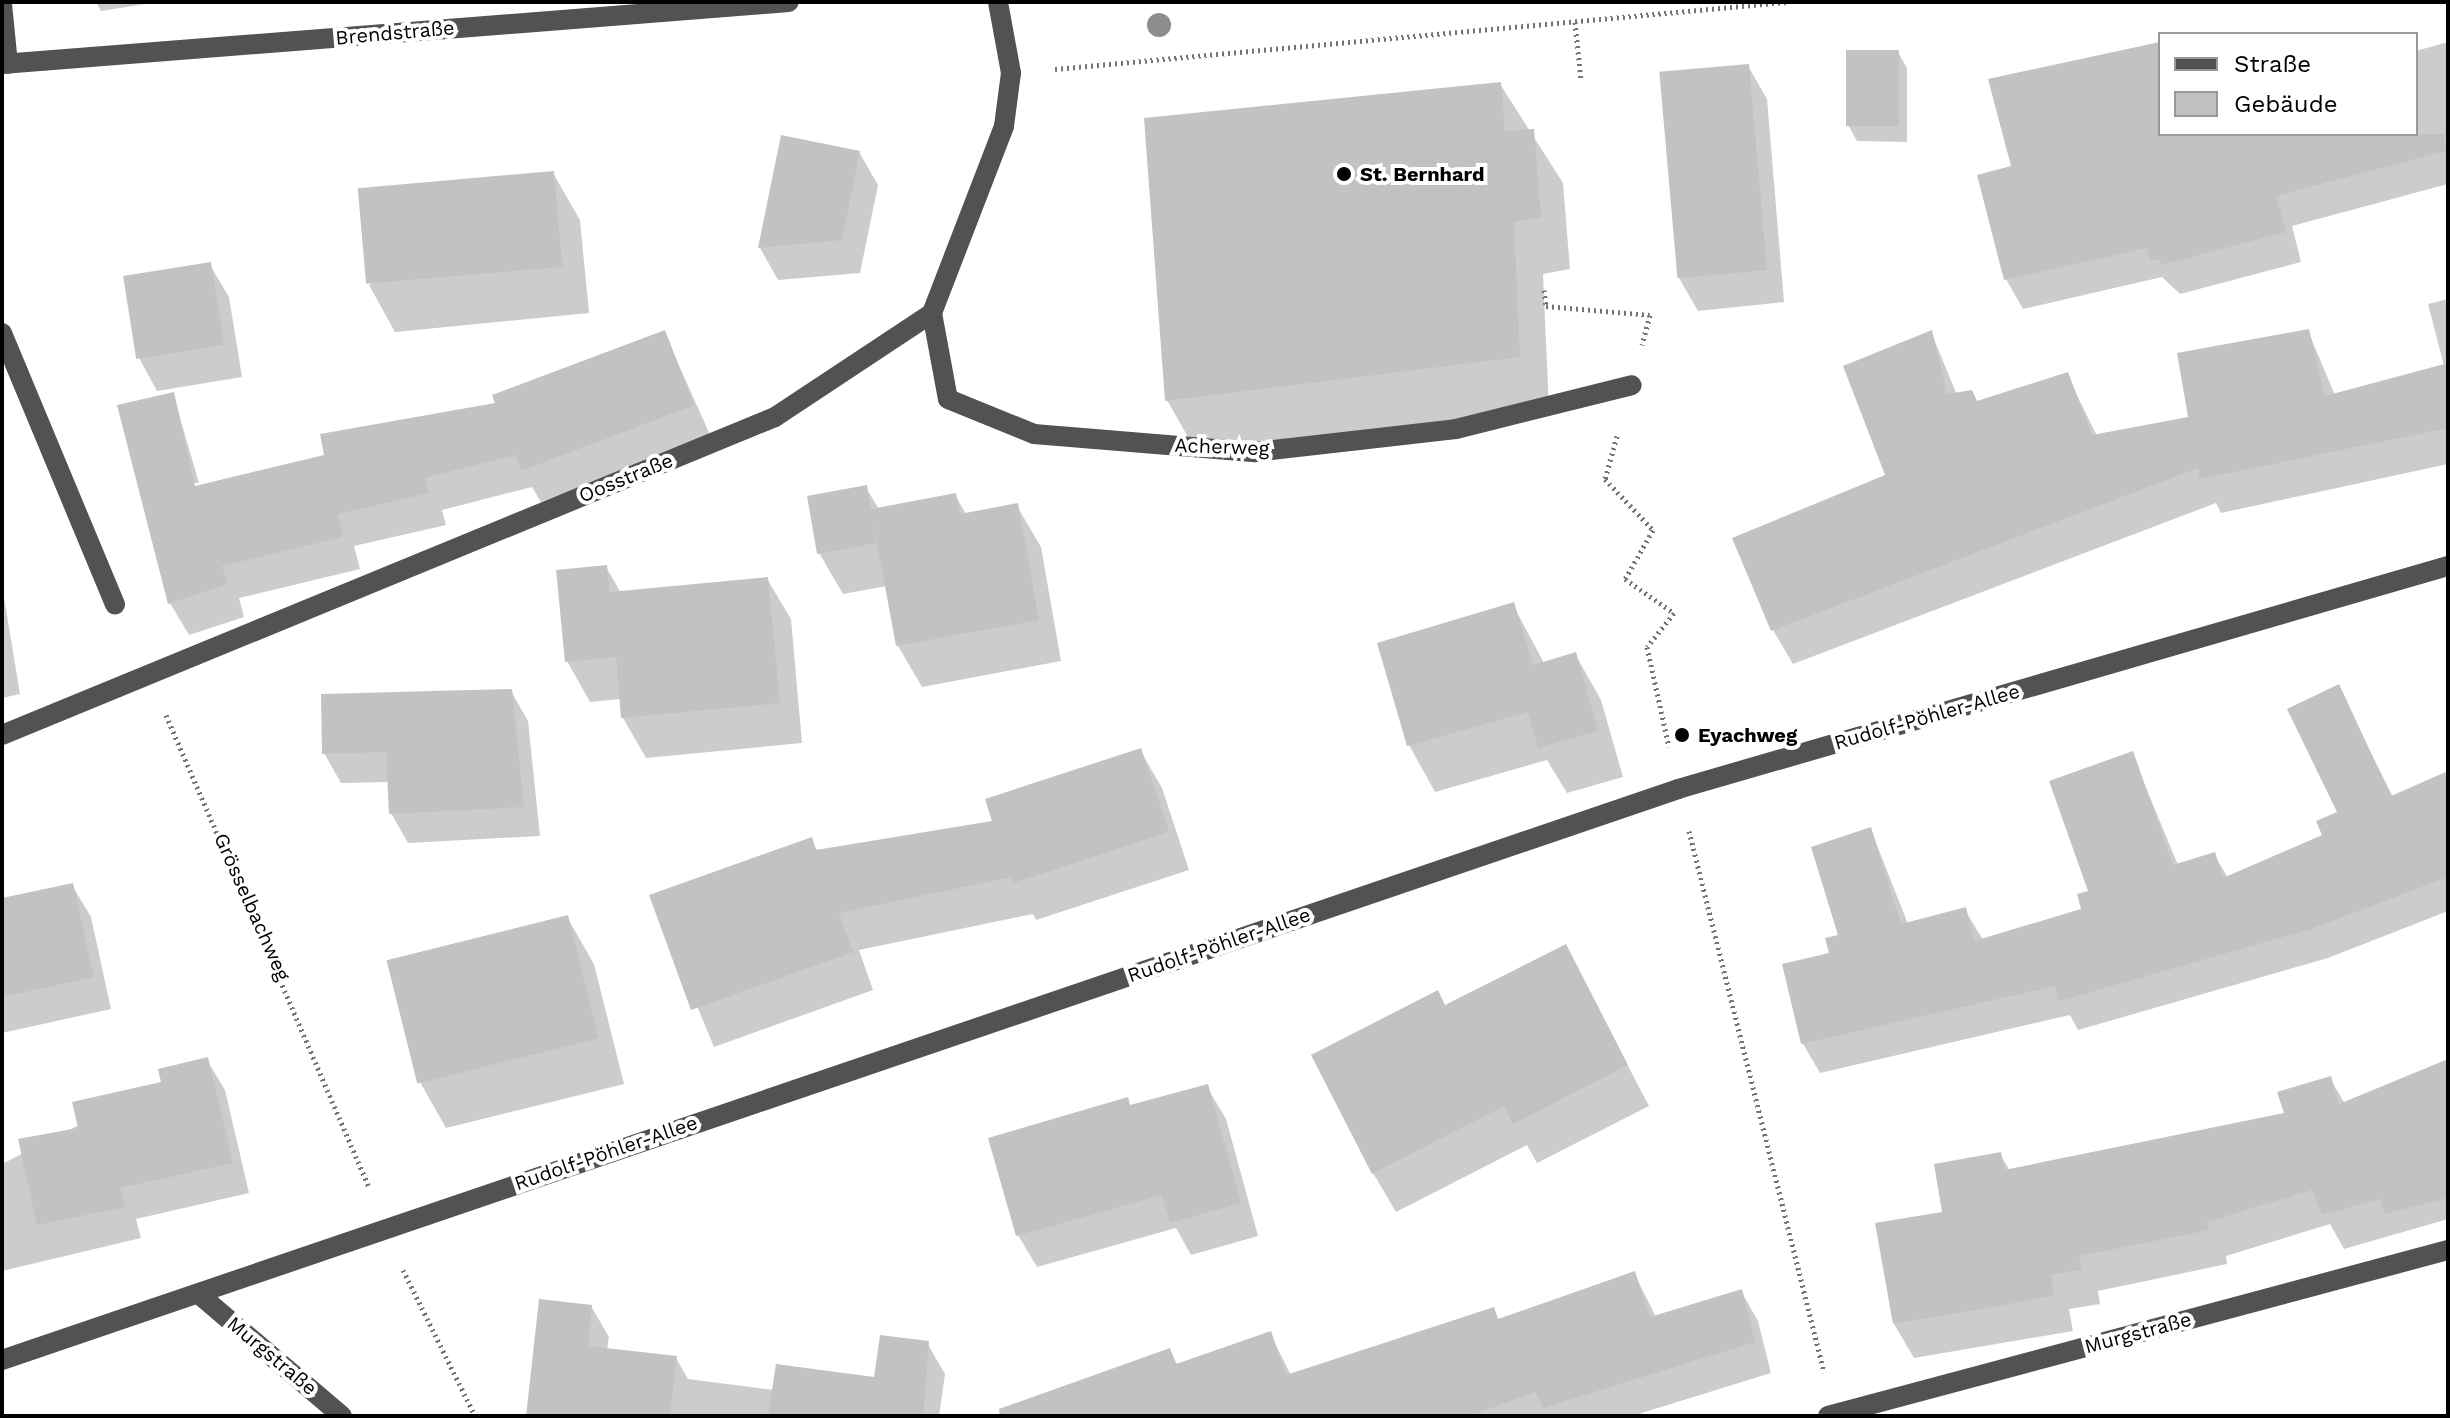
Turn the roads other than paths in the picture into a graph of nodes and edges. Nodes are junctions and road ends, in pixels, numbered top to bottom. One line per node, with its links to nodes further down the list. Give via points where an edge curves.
1 (789, 2): 4 (street, Brendstraße)
2 (998, 2): 5 (street, via 1011,73 1004,126)
3 (2, 4): 4 (street)
4 (5, 64)
5 (932, 313): 7 (street, Acherweg, via 948,399 1034,434 1255,452 1456,429); 10 (street, Oosstraße, via 775,417)
6 (2, 333): 9 (street)
7 (1632, 385)
8 (2448, 566): 12 (street, Rudolf-Pöhler-Allee, via 1678,789)
9 (115, 604)
10 (2, 735)
11 (2448, 1250): 14 (street, Murgstraße)
12 (201, 1296): 13 (street, Rudolf-Pöhler-Allee); 15 (street, Murgstraße)
13 (2, 1360)
14 (1831, 1415)
15 (342, 1416)

